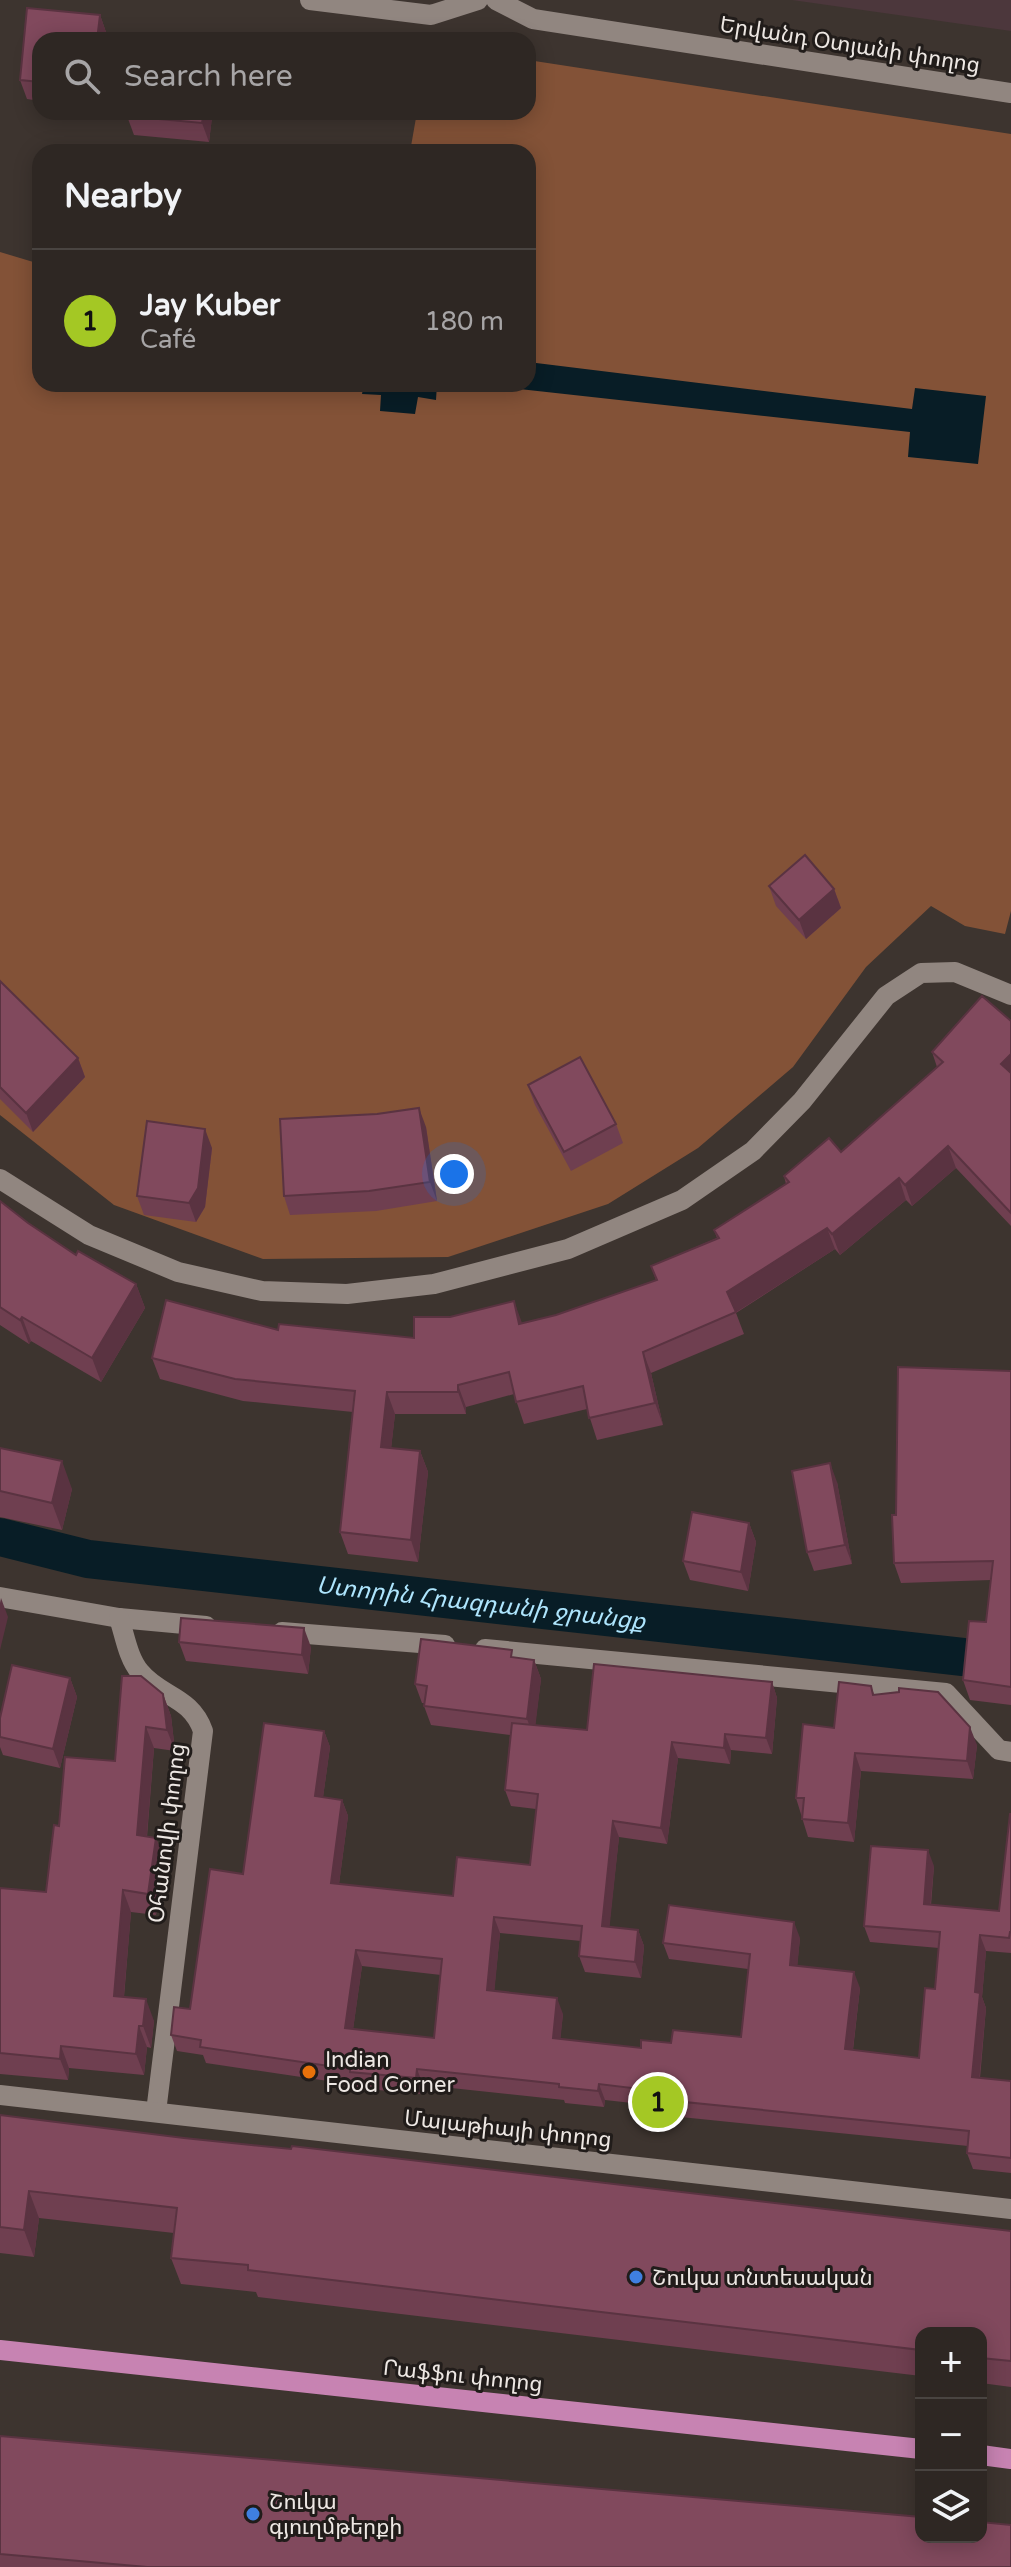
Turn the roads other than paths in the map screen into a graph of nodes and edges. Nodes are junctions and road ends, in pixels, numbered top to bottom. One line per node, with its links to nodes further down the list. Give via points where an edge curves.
1 (310, 0): 2 (street, via 431,15)
2 (478, 0)
3 (496, 0): 4 (street, Երվանդ Օտյանի փողոց, via 533,19)
4 (1011, 93)
5 (1011, 995): 6 (street, via 955,972 921,973 886,996 802,1101 753,1151 682,1200 568,1249 434,1284 347,1294 262,1291 178,1272 89,1235)
6 (0, 1179)
7 (0, 1597): 8 (street)
8 (119, 1618): 9 (street); 13 (street, Օհանովի փողոց, via 142,1675 198,1716 203,1731)
9 (231, 1628)
10 (263, 1630): 11 (street, via 946,1693 999,1750)
11 (1011, 1752)
12 (0, 2095): 13 (street, Մալաթիայի փողոց)
13 (156, 2112): 14 (street, Մալաթիայի փողոց)
14 (1011, 2209)
15 (0, 2350): 16 (main road, Րաֆֆու փողոց)
16 (915, 2448)
17 (987, 2456): 18 (main road)
18 (1011, 2459)

